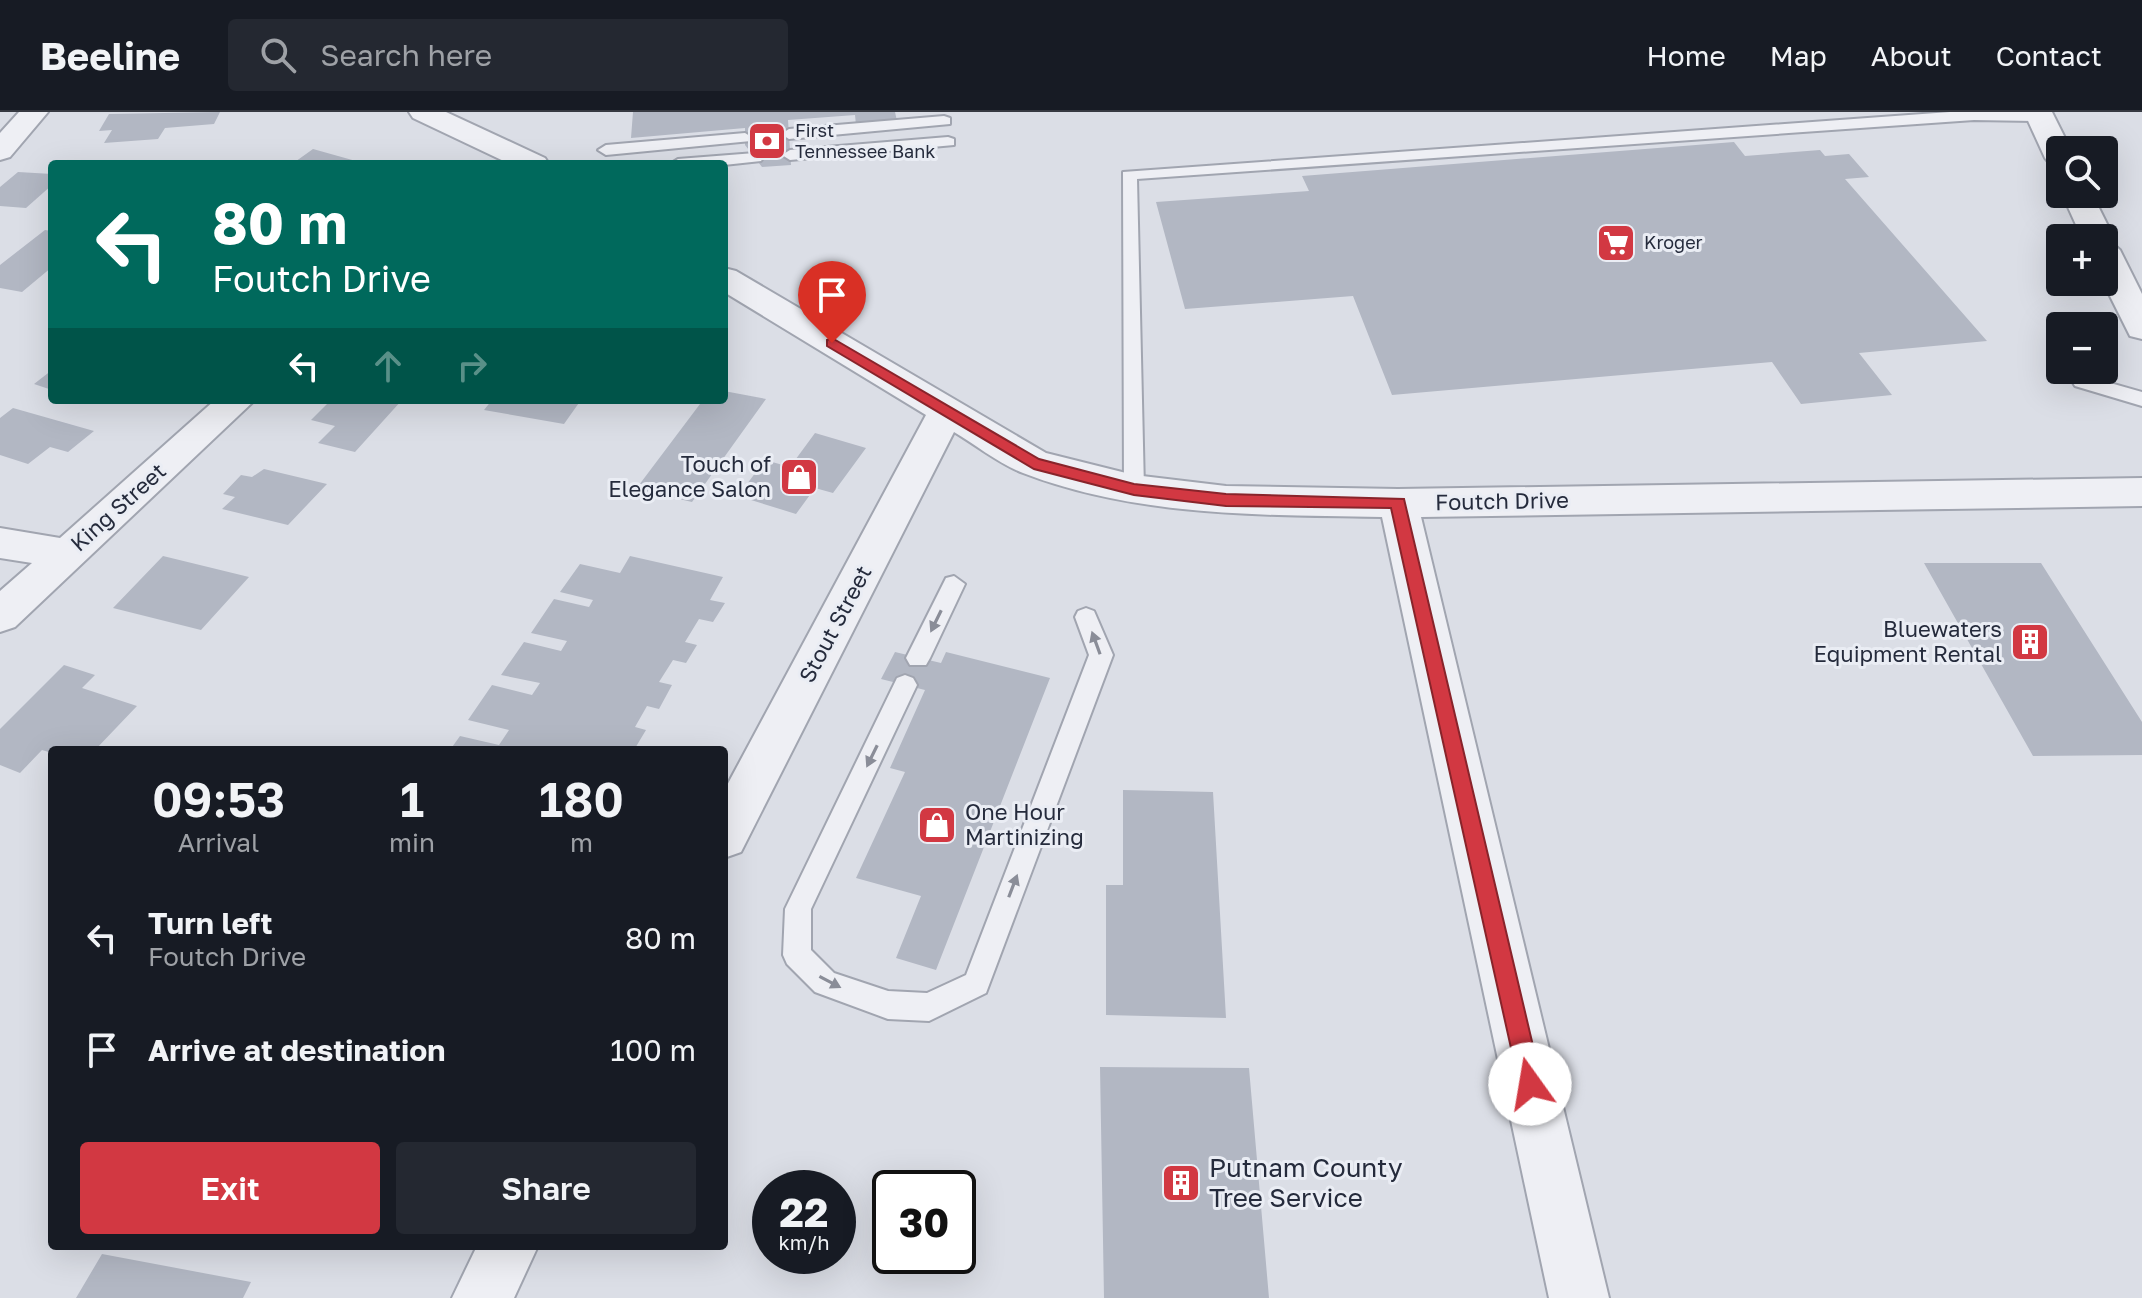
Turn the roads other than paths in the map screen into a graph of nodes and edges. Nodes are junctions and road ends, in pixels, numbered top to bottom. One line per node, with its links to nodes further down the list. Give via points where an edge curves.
1 (34, 112): 10 (street)
2 (423, 112): 4 (street)
3 (2039, 114): 6 (street); 21 (lane, via 1129,175)
4 (454, 118): 12 (street)
5 (946, 131): 7 (lane)
6 (2050, 136)
7 (790, 144)
8 (749, 148): 9 (lane); 11 (lane); 13 (lane)
9 (606, 150)
10 (0, 151)
11 (622, 158)
12 (515, 160)
13 (696, 160)
14 (2118, 279): 16 (street)
15 (728, 280): 20 (street, Foutch Drive)
16 (2142, 328)
17 (2092, 384): 18 (lane)
18 (2142, 399)
19 (233, 404): 25 (street, King Street)
20 (946, 412): 21 (street, Foutch Drive, via 1034,463); 31 (street, Stout Street)
21 (1134, 489): 23 (street, Foutch Drive, via 1226,500)
22 (2142, 492): 23 (street, Foutch Drive)
23 (1398, 503): 34 (street)
24 (0, 543): 25 (street)
25 (66, 554): 27 (street, King Street)
26 (954, 584): 29 (lane, one-way to 29)
27 (0, 616)
28 (1086, 617): 30 (lane, one-way to 28, via 798,909 797,955 825,983 888,1005 929,1007 976,984 1101,655)
29 (918, 658)
30 (905, 685)
31 (728, 829)
32 (507, 1250): 33 (street)
33 (482, 1298)
34 (1579, 1298)

